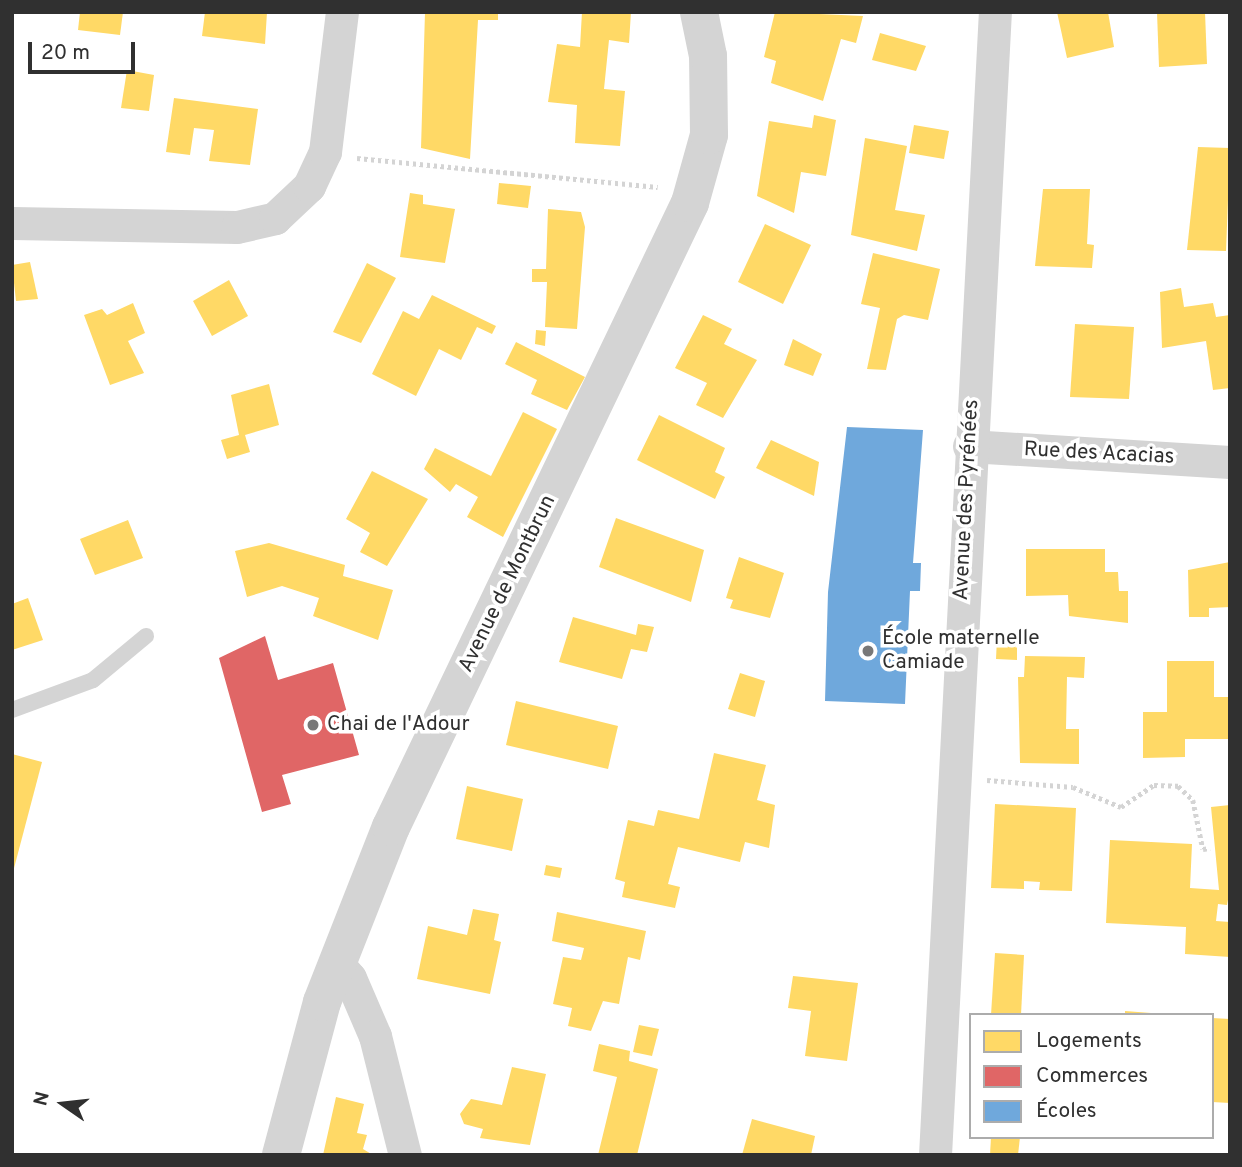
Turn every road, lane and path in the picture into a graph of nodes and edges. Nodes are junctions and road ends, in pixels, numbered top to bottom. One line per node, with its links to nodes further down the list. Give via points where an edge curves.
1 (342, 12): 4 (street)
2 (699, 12): 13 (street, Avenue de Montbrun, via 708,56 709,135 672,251 391,827)
3 (995, 12): 7 (street, Avenue des Pyrénées)
4 (325, 152): 5 (path); 6 (street, via 309,186 275,218 237,227)
5 (668, 188)
6 (12, 223)
7 (969, 446): 8 (street, Rue des Acacias); 16 (street, Avenue des Pyrénées)
8 (1230, 462)
9 (146, 636): 10 (lane, via 93,680)
10 (12, 710)
11 (976, 779): 12 (path, via 1073,787 1121,807 1154,785 1178,786 1193,800 1203,849)
12 (1210, 848)
13 (336, 962): 14 (street, Avenue de Montbrun); 15 (street, via 349,978 374,1036)
14 (281, 1155)
15 (405, 1155)
16 (935, 1155)

